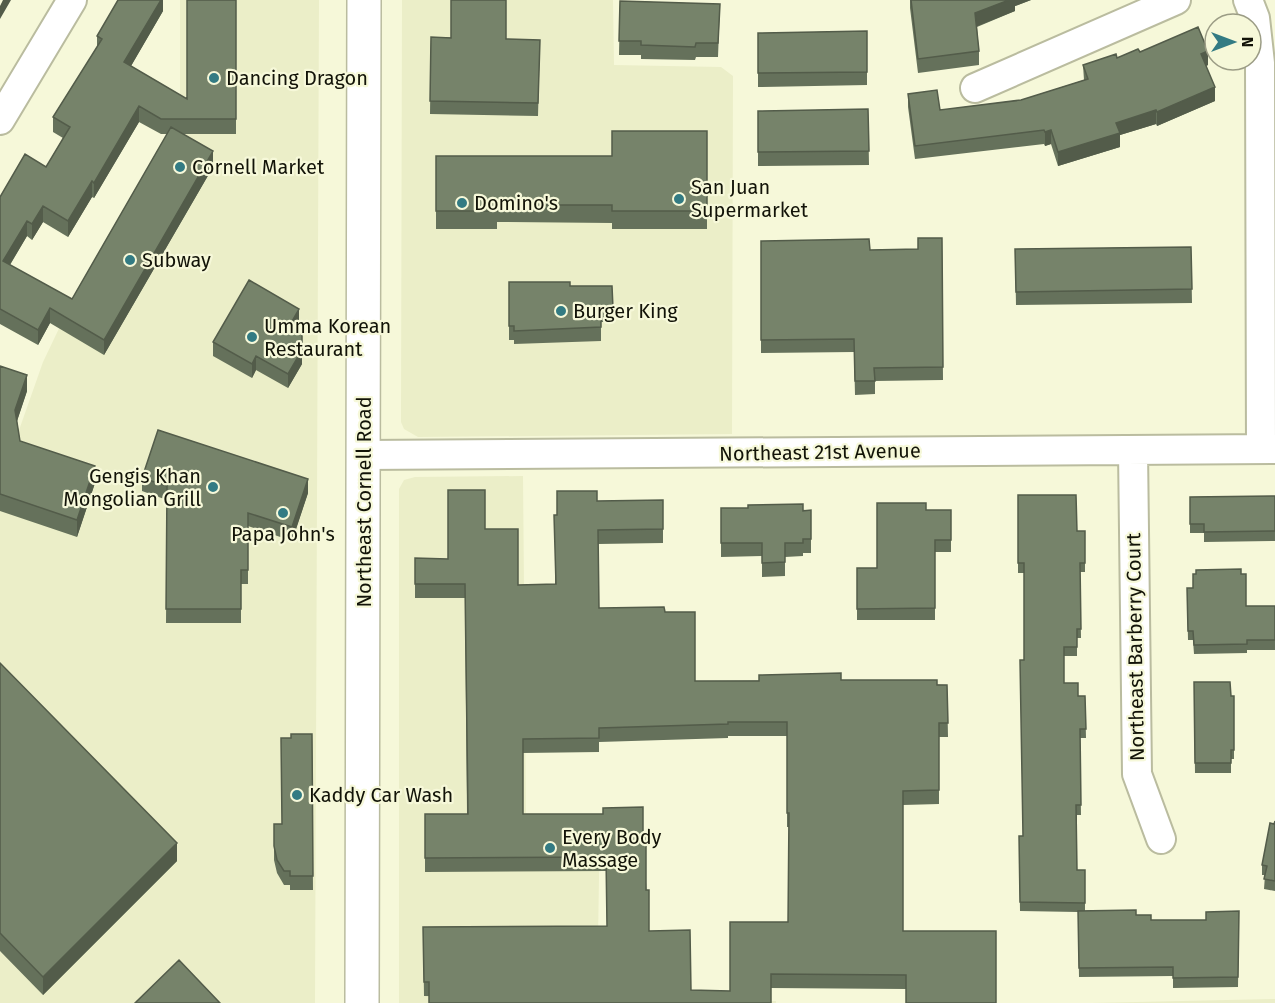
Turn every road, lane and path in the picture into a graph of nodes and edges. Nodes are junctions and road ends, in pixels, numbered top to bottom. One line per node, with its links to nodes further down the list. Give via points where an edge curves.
1 (72, 0): 6 (street)
2 (364, 0): 10 (highway, Northeast Cornell Road)
3 (1176, 0): 5 (street)
4 (1248, 0): 7 (street, via 1255,18 1260,63)
5 (975, 88)
6 (0, 120)
7 (1267, 291): 8 (street)
8 (1268, 449): 9 (street, Northeast 21st Avenue)
9 (1133, 450): 10 (street, Northeast 21st Avenue); 11 (street, Northeast Barberry Court, via 1137,774)
10 (364, 456): 12 (highway, Northeast Cornell Road)
11 (1161, 839)
12 (362, 1003)

